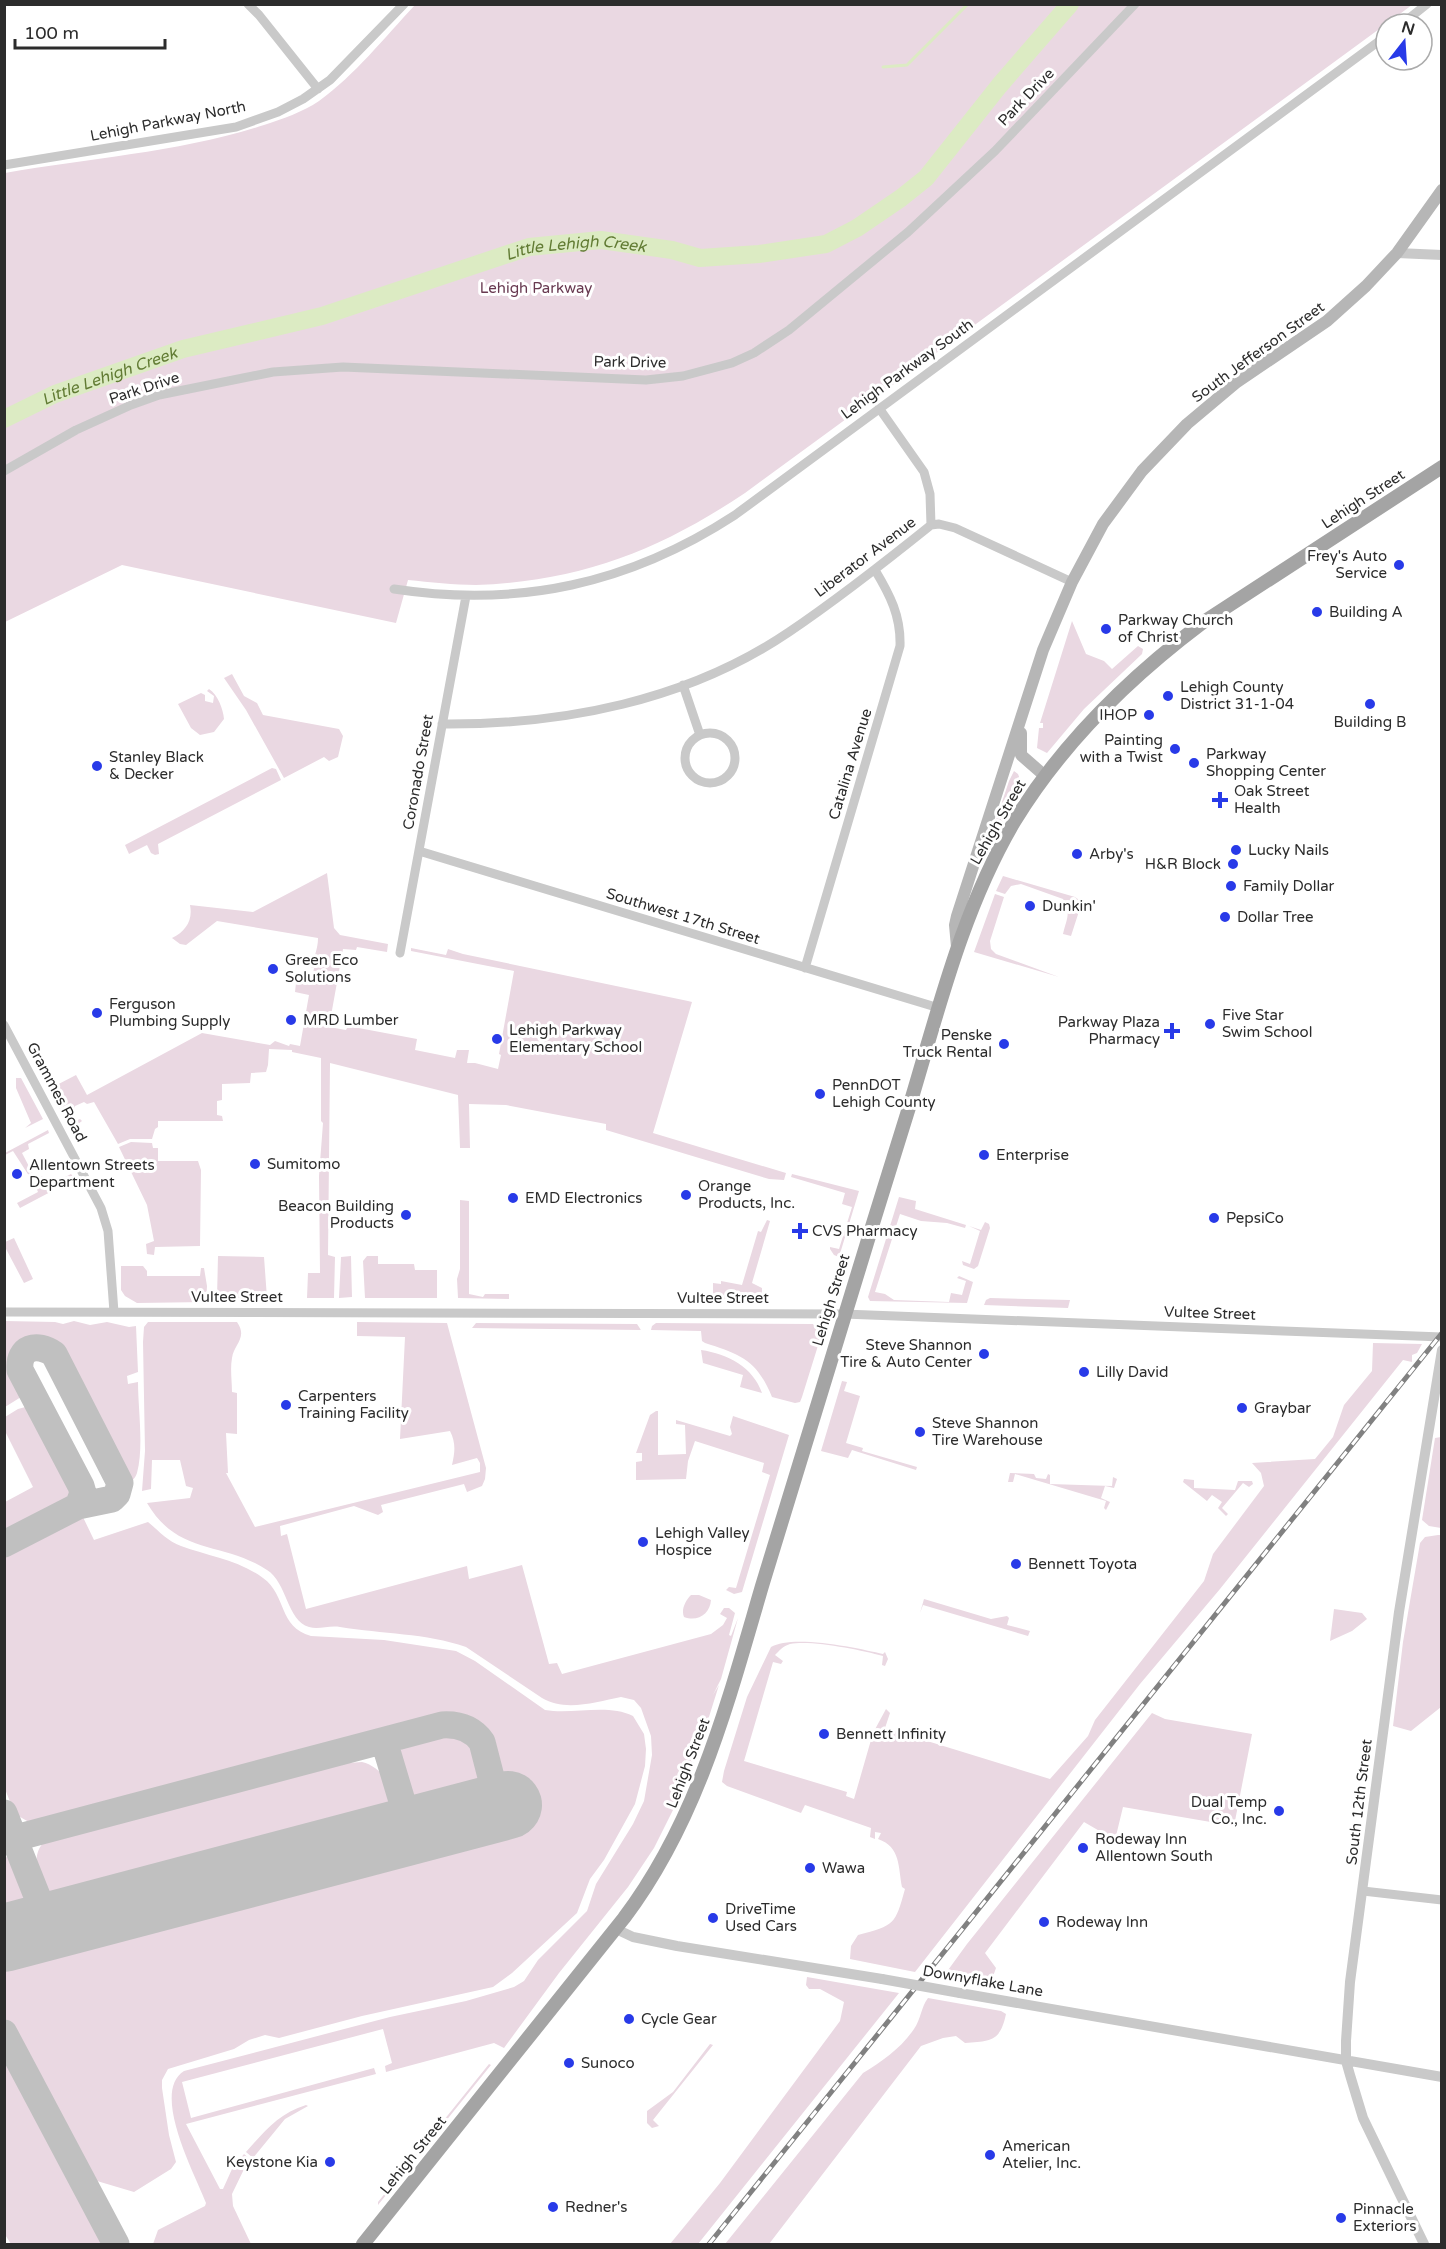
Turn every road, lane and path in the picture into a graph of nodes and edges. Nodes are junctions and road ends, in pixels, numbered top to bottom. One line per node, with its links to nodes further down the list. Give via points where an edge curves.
1 (248, 4): 5 (street)
2 (404, 4): 5 (street, Lehigh Parkway North)
3 (1135, 4): 12 (street, Park Drive, via 995,151 908,232 789,330 732,363 683,376 646,380 343,368 273,372 159,395 131,405 76,430)
4 (1374, 45): 10 (street, Lehigh Parkway South)
5 (318, 90): 6 (street, Lehigh Parkway North, via 278,112 236,127)
6 (4, 165)
7 (1442, 190): 8 (main road, South Jefferson Street)
8 (1397, 254): 9 (street); 15 (main road, South Jefferson Street, via 1327,321 1211,402 1163,447 1115,506)
9 (1442, 255)
10 (879, 408): 13 (street, via 924,472 930,494); 17 (street, Lehigh Parkway South, via 735,515 660,557 576,585 513,595)
11 (1442, 467): 22 (main road, Lehigh Street, via 1172,645 1110,701)
12 (4, 471)
13 (931, 525): 14 (street, Liberator Avenue); 15 (street, Liberator Avenue, via 955,528)
14 (875, 570): 18 (street, Liberator Avenue, via 788,633); 26 (street, Catalina Avenue, via 896,608 900,646)
15 (1072, 582): 19 (main road, South Jefferson Street, via 1043,650)
16 (394, 589): 17 (street, Lehigh Parkway South)
17 (466, 596): 20 (street, Coronado Street)
18 (683, 685): 20 (street, Liberator Avenue, via 624,704 564,717); 21 (street)
19 (1026, 705): 22 (main road, South Jefferson Street, via 1021,755); 24 (main road, South Jefferson Street, via 957,916)
20 (442, 724): 23 (street, Coronado Street)
21 (700, 735): 21 (street, via 686,753 688,768 699,780 722,780 733,768 734,751 724,738)
22 (1045, 776): 24 (main road, Lehigh Street, via 992,863)
23 (419, 851): 25 (street, Coronado Street); 26 (street, Southwest 17th Street)
24 (957, 948): 27 (main road, Lehigh Street)
25 (400, 953)
26 (804, 968): 27 (street, Southwest 17th Street)
27 (939, 1008): 31 (main road, Lehigh Street)
28 (4, 1025): 30 (street, Grammes Road, via 101,1208 108,1231)
29 (4, 1312): 30 (street, Vultee Street)
30 (114, 1312): 31 (street, Vultee Street)
31 (844, 1314): 32 (street, Vultee Street); 36 (main road, Lehigh Street, via 708,1764 668,1849)
32 (1442, 1337)
33 (1442, 1350): 34 (street, South 12th Street, via 1399,1612)
34 (1363, 1891): 35 (street); 37 (street, South 12th Street, via 1350,1983)
35 (1442, 1900)
36 (616, 1929): 37 (street, Downyflake Lane, bridge, via 633,1937 677,1946); 39 (main road, Lehigh Street)
37 (1346, 2061): 38 (street, Downyflake Lane); 40 (street, South 12th Street, via 1363,2118)
38 (1442, 2078)
39 (363, 2244)
40 (1424, 2244)

